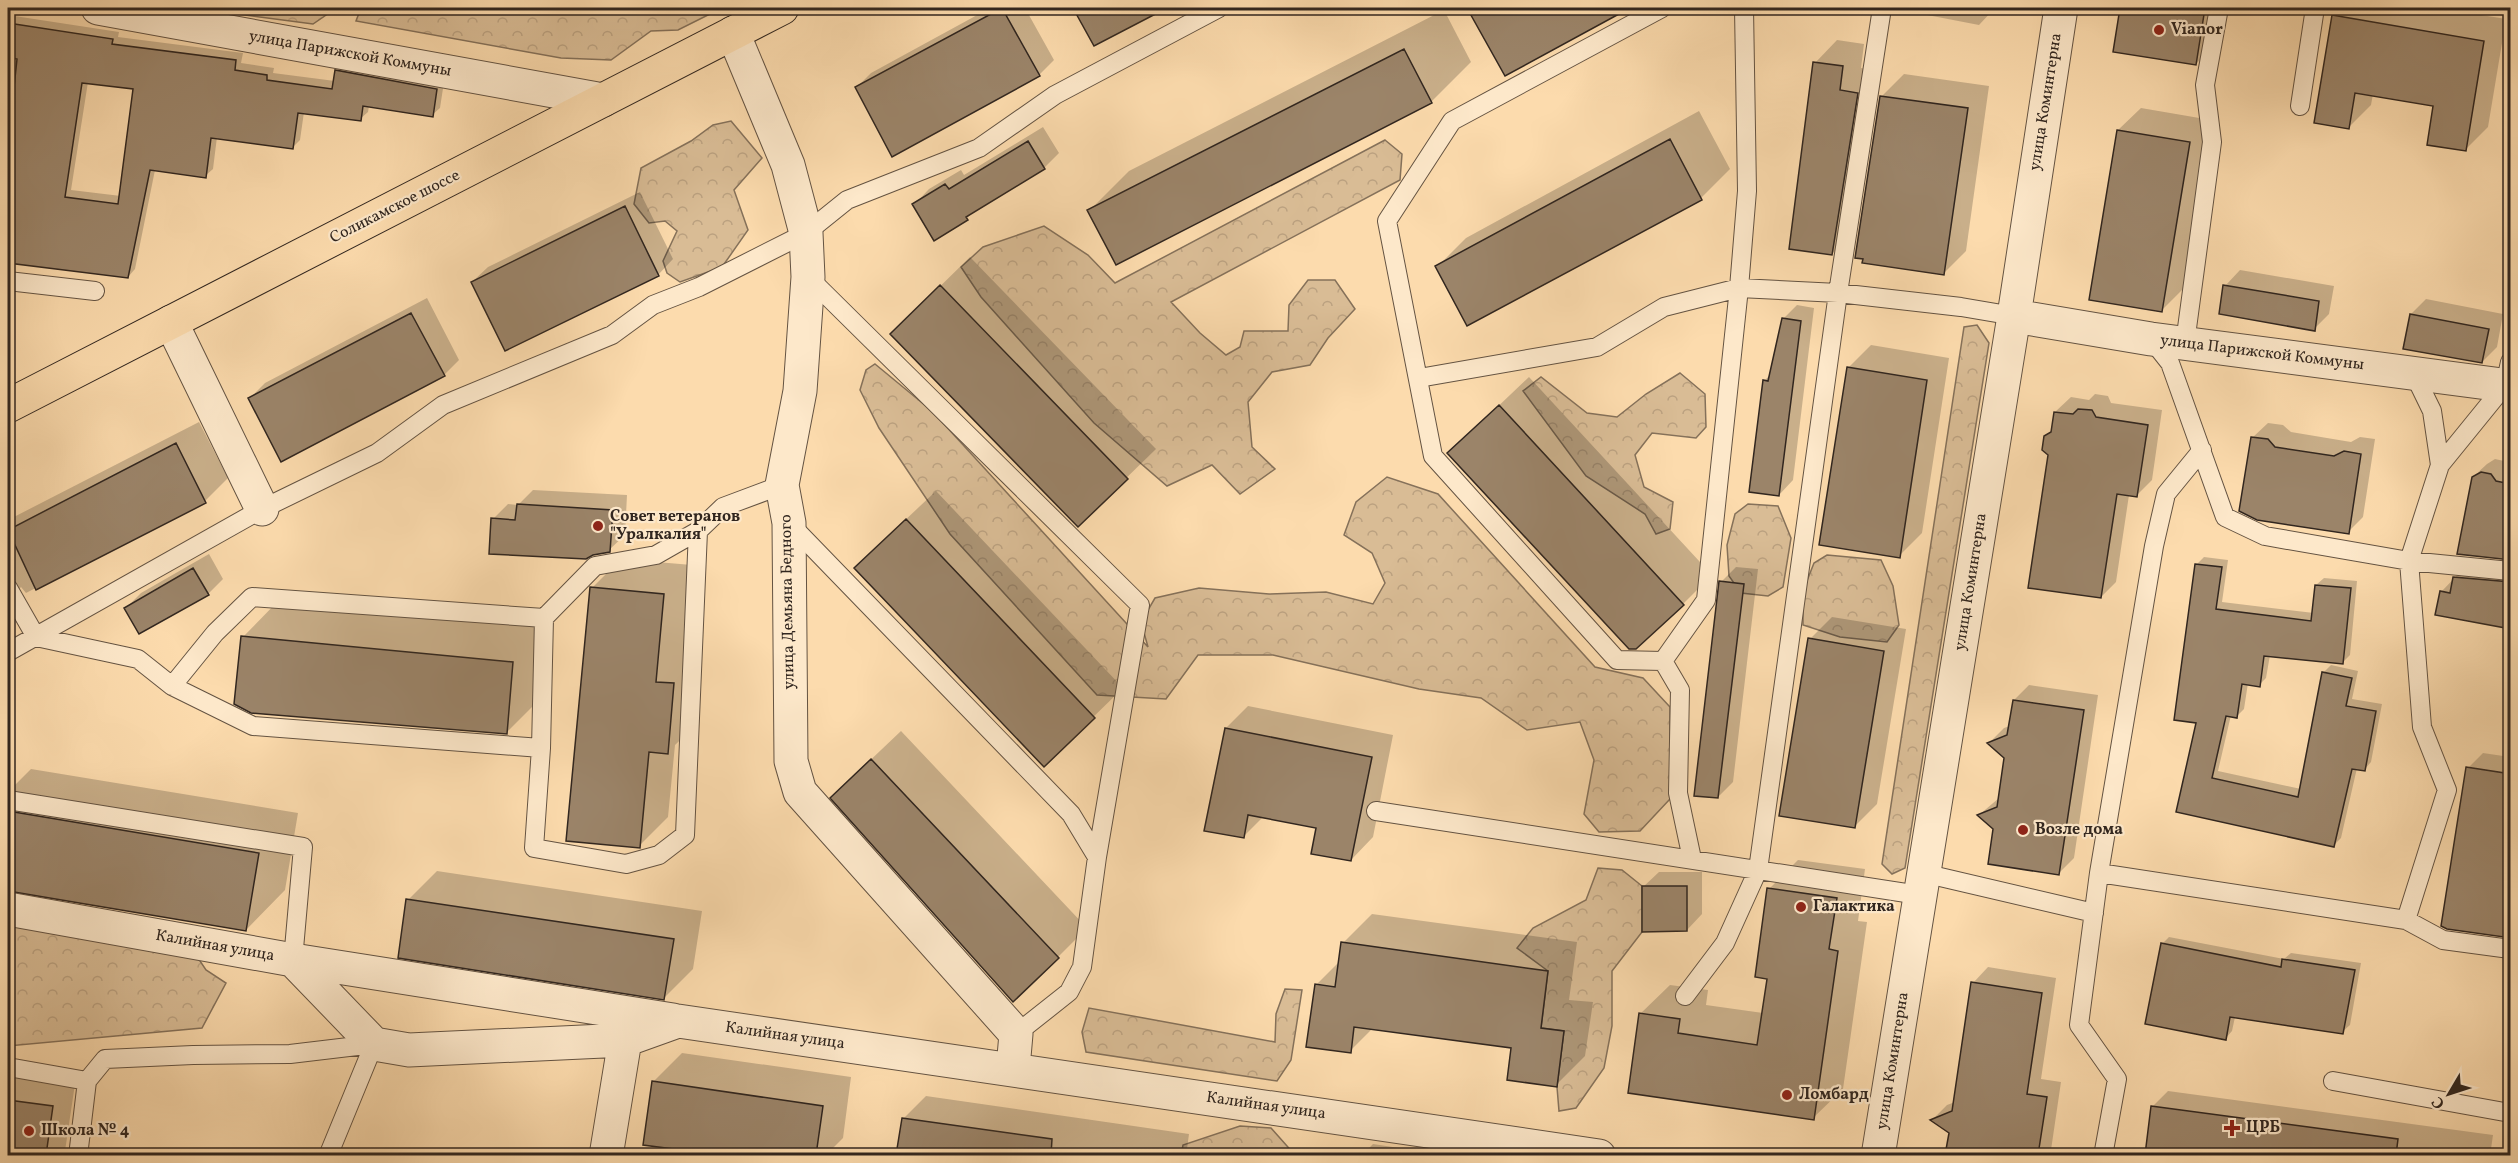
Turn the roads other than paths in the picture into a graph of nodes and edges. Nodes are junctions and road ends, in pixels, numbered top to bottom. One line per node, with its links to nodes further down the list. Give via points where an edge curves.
1 (98, 8): 11 (street, улица Парижской Коммуны)
2 (782, 8): 10 (highway, Соликамское шоссе)
3 (1219, 8): 13 (lane, via 1055,95 979,148 847,200)
4 (1662, 8): 24 (lane, via 1452,121 1387,221)
5 (1744, 8): 16 (lane, via 1747,191)
6 (1882, 8): 18 (lane)
7 (2061, 8): 19 (street, улица Коминтерна)
8 (2219, 8): 22 (lane, via 2205,85 2212,142)
9 (2315, 8): 12 (lane)
10 (733, 33): 11 (highway, Соликамское шоссе); 13 (street, улица Демьяна Бедного, via 788,165)
11 (603, 100): 20 (highway, Соликамское шоссе)
12 (2300, 106)
13 (806, 233): 14 (street, улица Демьяна Бедного); 30 (lane, via 699,287 653,305 612,335 443,405 377,453)
14 (808, 277): 29 (street, улица Демьяна Бедного, via 800,391); 44 (lane, via 1140,605)
15 (8, 281): 17 (lane)
16 (1739, 288): 18 (lane); 24 (lane, via 1664,308 1597,347); 39 (lane, via 1706,600)
17 (95, 291)
18 (1838, 292): 19 (lane); 46 (lane)
19 (2014, 316): 21 (street, улица Парижской Коммуны); 48 (street, улица Коминтерна)
20 (171, 322): 26 (highway, Соликамское шоссе); 30 (street)
21 (2151, 339): 22 (street, улица Парижской Коммуны); 27 (lane, via 2170,363)
22 (2185, 343): 23 (street, улица Парижской Коммуны)
23 (2413, 372): 25 (street, улица Парижской Коммуны); 28 (lane, via 2432,411)
24 (1419, 378): 39 (lane, via 1433,456 1617,660)
25 (2509, 378): 28 (lane)
26 (8, 406)
27 (2202, 450): 33 (lane, via 2225,517 2265,536); 47 (lane, via 2166,494)
28 (2440, 465): 33 (lane)
29 (782, 485): 31 (street, улица Демьяна Бедного); 32 (lane, via 723,507)
30 (262, 509): 37 (lane)
31 (789, 522): 44 (lane, via 1071,814); 56 (street, улица Демьяна Бедного, via 791,761 800,792)
32 (698, 531): 36 (lane, via 656,555 596,566); 41 (lane, via 685,835 659,855 626,864 534,848)
33 (2409, 561): 34 (lane); 51 (lane, via 2422,727 2446,790)
34 (2511, 571)
35 (8, 588): 37 (lane)
36 (544, 618): 40 (lane, via 252,597 215,633); 41 (lane)
37 (36, 637): 38 (lane); 40 (lane, via 138,659)
38 (8, 652)
39 (1663, 661): 45 (lane, via 1680,690 1678,793)
40 (172, 686): 41 (lane, via 253,726)
41 (541, 748)
42 (8, 800): 53 (lane, via 303,847)
43 (1376, 811): 45 (lane)
44 (1097, 857): 56 (lane, via 1082,967 1069,992)
45 (1692, 860): 46 (lane)
46 (1758, 870): 48 (lane); 54 (lane, via 1725,943)
47 (2099, 873): 50 (lane); 51 (lane)
48 (1921, 884): 50 (lane); 68 (street, улица Коминтерна)
49 (8, 909): 53 (street, Калийная улица)
50 (2094, 913): 69 (lane, via 2079,1025 2117,1079)
51 (2406, 920): 52 (lane, via 2443,940)
52 (2511, 950)
53 (293, 960): 55 (street); 58 (street, Калийная улица)
54 (1685, 996)
55 (678, 1021): 57 (street, Калийная улица); 60 (street, Калийная улица)
56 (1016, 1034): 60 (street)
57 (625, 1040): 58 (street, Калийная улица, via 409,1050); 66 (street)
58 (374, 1044): 61 (lane, via 290,1054 105,1059); 65 (lane)
59 (8, 1067): 61 (lane)
60 (1013, 1068): 67 (street, Калийная улица)
61 (87, 1081): 64 (lane)
62 (2333, 1081): 63 (lane)
63 (2511, 1113)
64 (78, 1155)
65 (328, 1155)
66 (606, 1155)
67 (1599, 1155)
68 (1878, 1155)
69 (2103, 1155)

